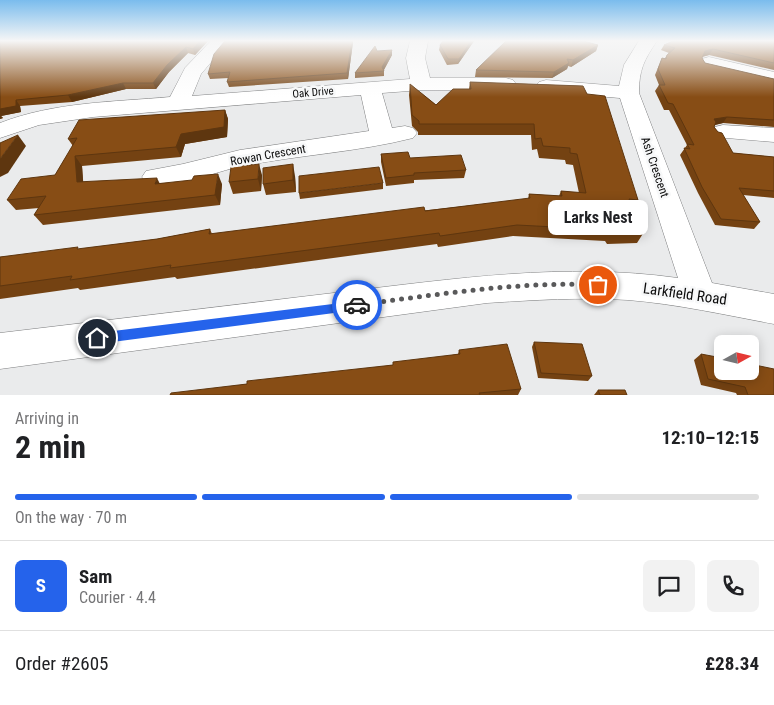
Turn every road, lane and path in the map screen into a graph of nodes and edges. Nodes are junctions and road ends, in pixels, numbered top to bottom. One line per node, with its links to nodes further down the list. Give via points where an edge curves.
1 (202, 59): 9 (street, via 192,72)
2 (415, 59): 6 (street)
3 (636, 59): 8 (street, Ash Crescent, via 629,75)
4 (709, 63): 5 (street)
5 (774, 78)
6 (422, 84): 7 (street, Oak Drive); 8 (street, Oak Drive, via 547,86)
7 (370, 88): 9 (street, Oak Drive); 13 (street, Rowan Crescent, via 393,135 240,158)
8 (629, 93): 14 (street, Ash Crescent)
9 (178, 104): 10 (street, Oak Drive, via 49,115)
10 (0, 131)
11 (723, 132): 12 (street)
12 (774, 135)
13 (155, 177)
14 (700, 295): 15 (street, Larkfield Road); 16 (street, Larkfield Road, via 582,284 487,288)
15 (774, 309)
16 (0, 351)

